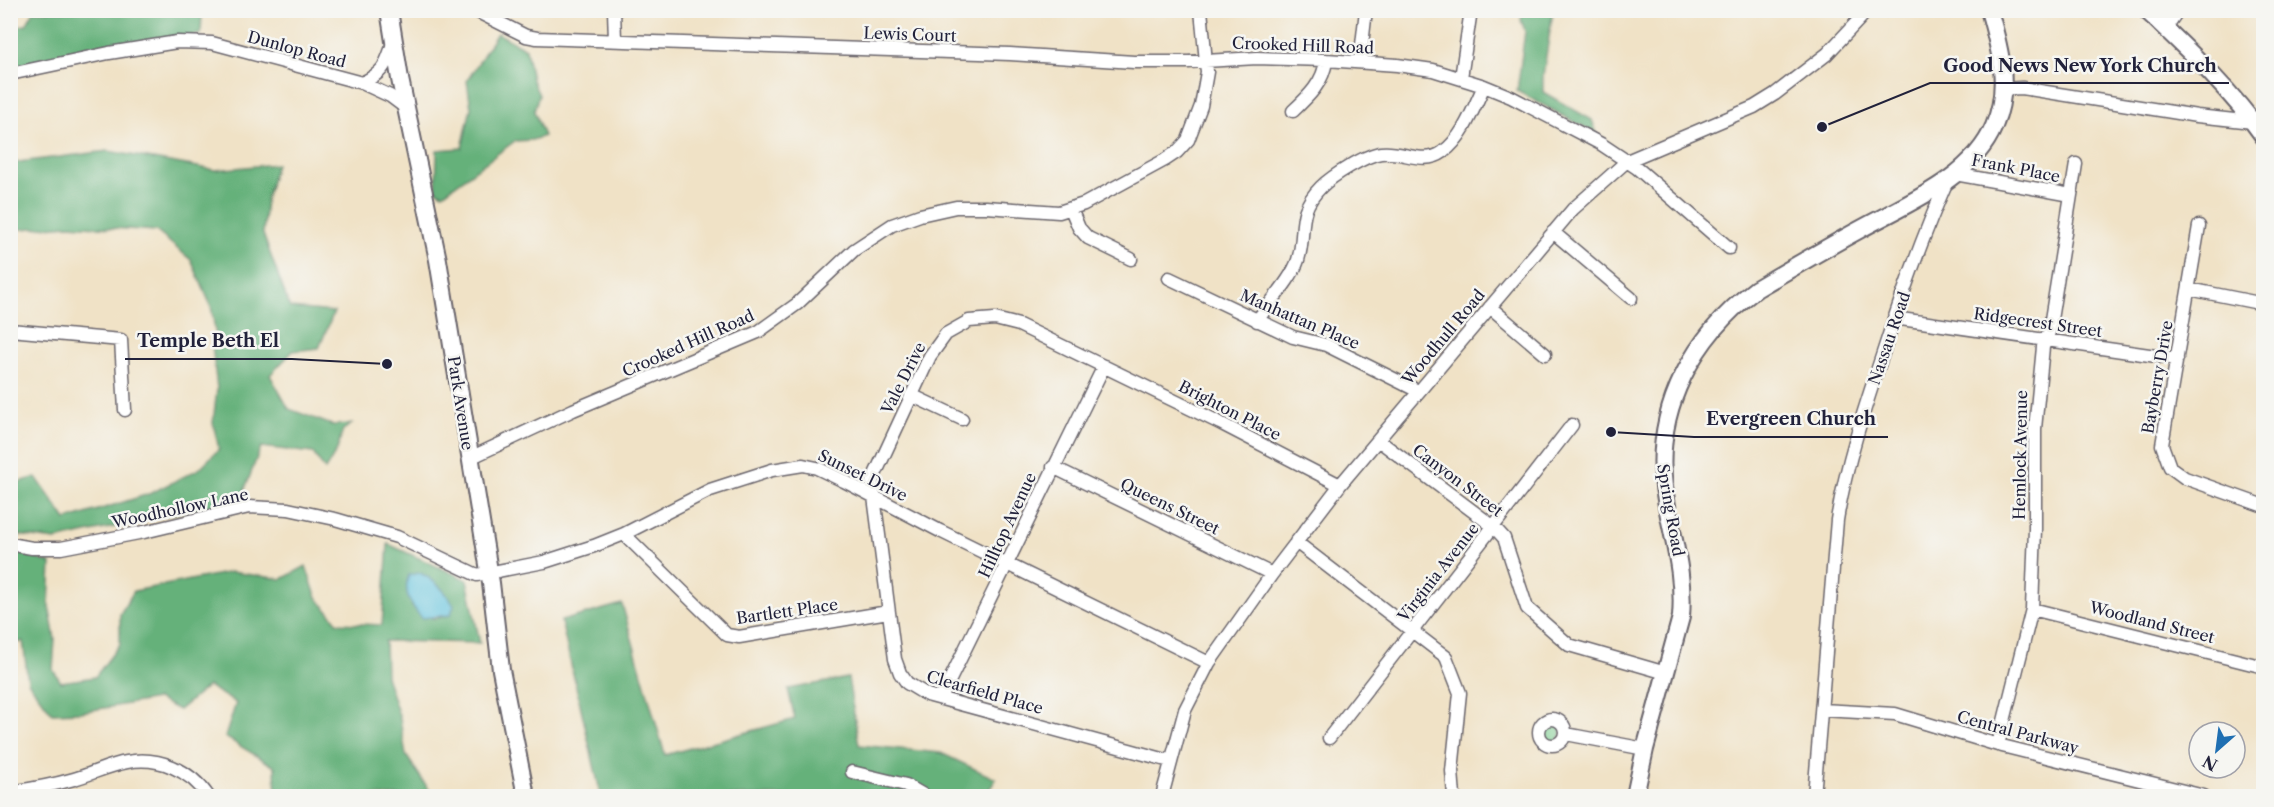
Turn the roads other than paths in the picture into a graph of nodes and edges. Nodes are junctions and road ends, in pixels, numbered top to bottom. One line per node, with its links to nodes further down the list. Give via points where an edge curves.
1 (389, 10): 12 (main road, Park Avenue)
2 (474, 10): 13 (street, Lewis Court, via 531,37)
3 (614, 10): 13 (street)
4 (1201, 10): 14 (street)
5 (1366, 10): 16 (street)
6 (1471, 10): 18 (street)
7 (1868, 10): 27 (street, Woodhull Road, via 1827,54 1775,94 1754,107)
8 (1989, 10): 22 (main road, Nassau Road, via 2001,53)
9 (2146, 10): 11 (main road)
10 (2178, 10): 11 (street)
11 (2165, 29): 25 (main road, via 2217,78)
12 (394, 40): 19 (main road, Park Avenue); 20 (street, Dunlop Road, via 379,75)
13 (615, 40): 14 (street, Lewis Court, via 1134,62)
14 (1207, 60): 15 (street, Crooked Hill Road); 31 (street, Crooked Hill Road, via 1205,90 1188,140 1177,152)
15 (1326, 60): 16 (street, Crooked Hill Road); 24 (street, via 1318,85)
16 (1360, 62): 18 (street, Crooked Hill Road, via 1433,70)
17 (10, 74): 20 (street, Dunlop Road, via 177,42 212,43)
18 (1461, 78): 21 (street, Crooked Hill Road)
19 (400, 79): 20 (street, Dunlop Road); 23 (main road, Park Avenue)
20 (362, 83): 23 (street, Dunlop Road)
21 (1484, 86): 27 (street, Crooked Hill Road); 42 (street, via 1459,135 1442,153 1429,158 1380,153 1322,186 1304,214 1298,262)
22 (2003, 88): 25 (street); 29 (main road, Nassau Road, via 1994,128 1983,146)
23 (406, 108): 54 (main road, Park Avenue, via 438,260)
24 (1293, 111)
25 (2253, 122): 26 (main road)
26 (2264, 137)
27 (1627, 161): 33 (street, Woodhull Road); 34 (street, Crooked Hill Road)
28 (2076, 164): 30 (street, Hemlock Avenue)
29 (1952, 176): 30 (street, Frank Place); 41 (street, Nassau Road, via 1930,219); 71 (main road, Spring Road, via 1756,289 1723,319 1681,379 1671,402 1662,443 1664,488 1680,566 1682,601)
30 (2070, 195): 44 (street, Hemlock Avenue)
31 (1071, 209): 35 (street, via 1088,238); 54 (street, Crooked Hill Road, via 1047,212 956,207 892,225 854,250 797,304 758,332)
32 (2199, 226): 37 (street, Bayberry Drive)
33 (1553, 232): 38 (street); 40 (street, Woodhull Road)
34 (1729, 248)
35 (1131, 259)
36 (1169, 278): 42 (street, Manhattan Place)
37 (2189, 289): 39 (street); 46 (street, Bayberry Drive)
38 (1631, 298)
39 (2264, 304)
40 (1490, 307): 45 (street); 48 (street, Woodhull Road)
41 (1894, 318): 44 (street, Ridgecrest Street); 73 (street, Nassau Road, via 1841,496)
42 (1257, 321): 48 (street, Manhattan Place, via 1293,337 1326,345)
43 (10, 330): 50 (street, via 120,340)
44 (2046, 340): 46 (street, Ridgecrest Street); 66 (street, Hemlock Avenue, via 2035,429)
45 (1545, 354)
46 (2177, 359): 58 (street, Bayberry Drive, via 2163,445 2170,467 2185,478)
47 (1104, 366): 49 (street, Vale Drive, via 1019,325 995,319 969,321 946,334); 55 (street, Hilltop Avenue); 56 (street, Brighton Place)
48 (1418, 391): 53 (street, Woodhull Road)
49 (911, 395): 51 (street); 57 (street, Vale Drive, via 872,481)
50 (125, 410)
51 (962, 419)
52 (1572, 425): 59 (street, Virginia Avenue)
53 (1378, 440): 56 (street, Woodhull Road); 59 (street, Canyon Street)
54 (470, 458): 64 (main road, Park Avenue)
55 (1053, 467): 63 (street, Hilltop Avenue); 65 (street, Queens Street)
56 (1340, 485): 61 (street, Woodhull Road)
57 (874, 497): 60 (street, Sunset Drive, via 817,468 789,466 710,490); 63 (street, Sunset Drive); 67 (street, Clearfield Place)
58 (2264, 506)
59 (1494, 527): 68 (street, Virginia Avenue); 71 (street, Canyon Street, via 1504,538 1527,608 1569,645)
60 (624, 534): 64 (street, Sunset Drive, via 544,562); 67 (street, Bartlett Place, via 727,635 739,637)
61 (1296, 542): 65 (street, Woodhull Road); 68 (street)
62 (10, 544): 64 (street, Woodhollow Lane, via 61,548 249,507 288,509 397,537 466,571 477,575)
63 (1007, 564): 69 (street, Sunset Drive); 72 (street, Hilltop Avenue)
64 (489, 573): 82 (main road, Park Avenue, via 501,670)
65 (1272, 574): 69 (street, Woodhull Road)
66 (2032, 609): 70 (street, Woodland Street); 76 (street, Hemlock Avenue)
67 (888, 612): 72 (street, Clearfield Place, via 900,673 916,690)
68 (1413, 631): 75 (street, Virginia Avenue); 85 (street, via 1446,657 1460,693 1452,771)
69 (1209, 663): 78 (street, Woodhull Road, via 1185,710)
70 (2264, 667)
71 (1666, 673): 77 (main road, Spring Road)
72 (941, 698): 78 (street, Clearfield Place)
73 (1822, 711): 76 (street, Central Parkway, via 1895,714); 87 (street, Nassau Road)
74 (1566, 734): 77 (street)
75 (1329, 738)
76 (1998, 745): 88 (street, Central Parkway)
77 (1645, 749): 86 (main road, Spring Road)
78 (1170, 762): 84 (street, Woodhull Road)
79 (852, 772): 83 (street, via 906,785)
80 (10, 792): 81 (street, via 50,786 128,761 150,760 173,766 192,778)
81 (208, 796)
82 (526, 796)
83 (925, 796)
84 (1162, 796)
85 (1454, 796)
86 (1635, 796)
87 (1814, 796)
88 (2204, 796)

